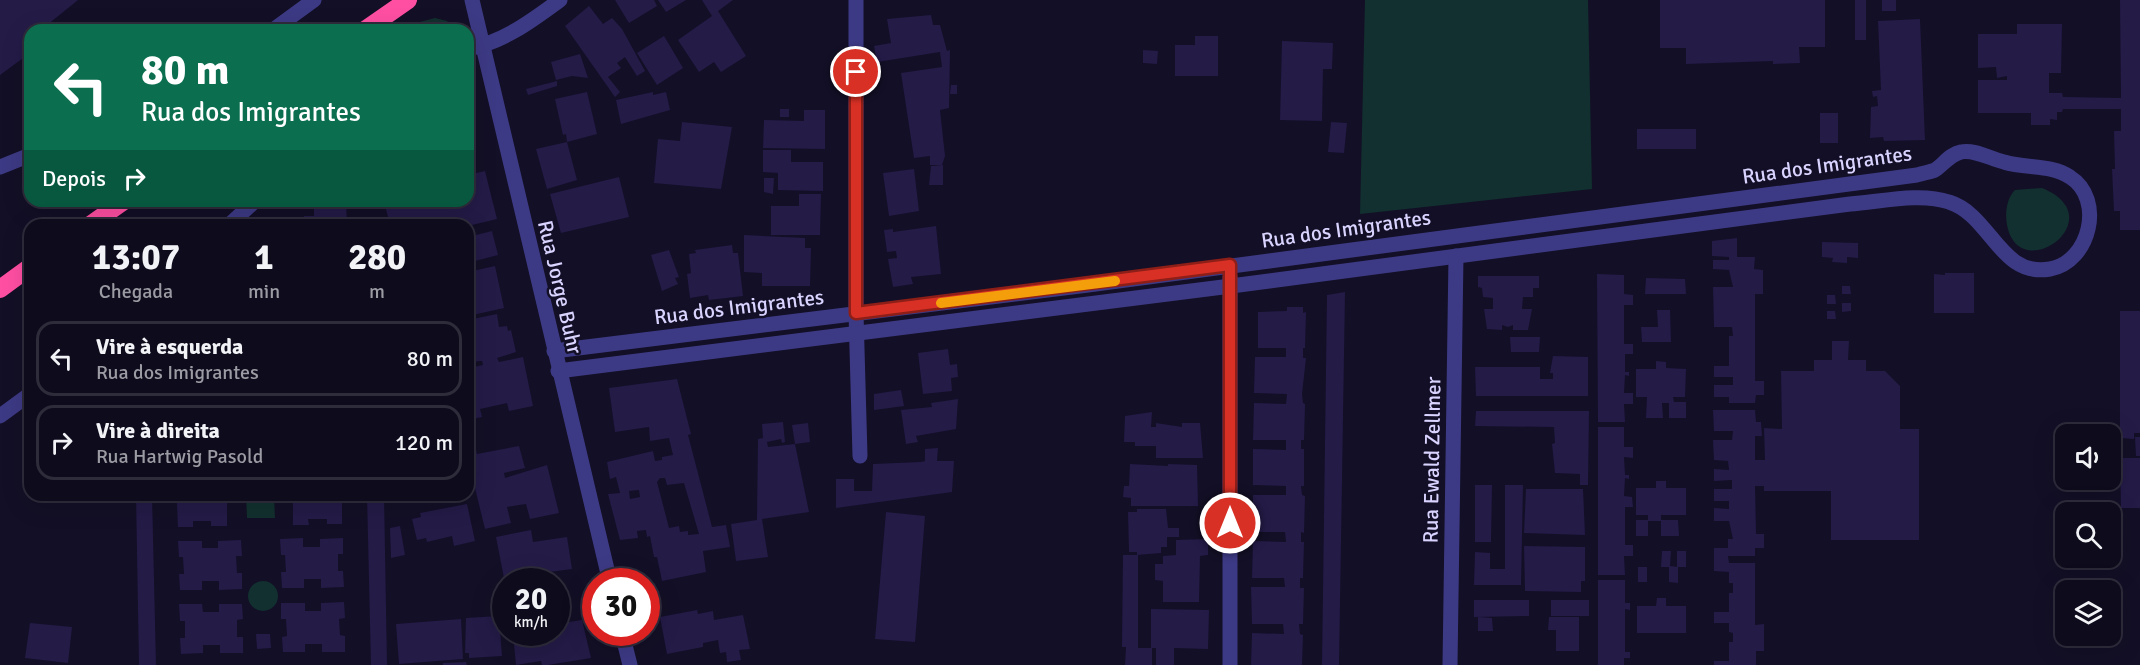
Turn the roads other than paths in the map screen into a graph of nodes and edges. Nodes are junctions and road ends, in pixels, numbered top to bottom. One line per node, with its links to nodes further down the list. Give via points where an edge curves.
1 (314, 0): 6 (street)
2 (408, 0): 7 (highway)
3 (472, 0): 8 (street, Rua Jorge Buhr)
4 (560, 0): 10 (street, via 514,33)
5 (856, 0): 24 (street)
6 (281, 24)
7 (374, 24)
8 (474, 24)
9 (474, 31): 10 (street, Rua Jorge Buhr)
10 (475, 47): 26 (street, Rua Jorge Buhr)
11 (24, 157): 12 (street)
12 (0, 167)
13 (116, 207): 15 (highway)
14 (248, 207): 16 (street)
15 (98, 219)
16 (236, 219)
17 (1456, 256): 18 (street, Rua dos Imigrantes, via 1850,204 1934,199 1967,209 2014,261 2048,269 2062,265 2075,254 2086,237 2090,218 2087,196 2068,175 1960,152 1935,170 1917,175); 21 (street, Rua dos Imigrantes); 35 (street, Rua Ewald Zellmer)
18 (1230, 265): 20 (street, Rua dos Imigrantes); 21 (street)
19 (24, 271): 22 (highway)
20 (1088, 285): 23 (street); 24 (street, Rua dos Imigrantes)
21 (1231, 286): 23 (street, Rua dos Imigrantes); 34 (street)
22 (0, 289)
23 (1091, 303): 25 (street, Rua dos Imigrantes)
24 (856, 313): 25 (street); 26 (street, Rua dos Imigrantes)
25 (858, 333): 27 (street, Rua dos Imigrantes); 30 (street)
26 (554, 351): 27 (street, Rua Jorge Buhr)
27 (558, 371): 31 (street, Rua Jorge Buhr)
28 (24, 398): 29 (street)
29 (0, 416)
30 (860, 456)
31 (607, 568)
32 (625, 646): 33 (street)
33 (630, 665)
34 (1230, 665)
35 (1450, 665)

